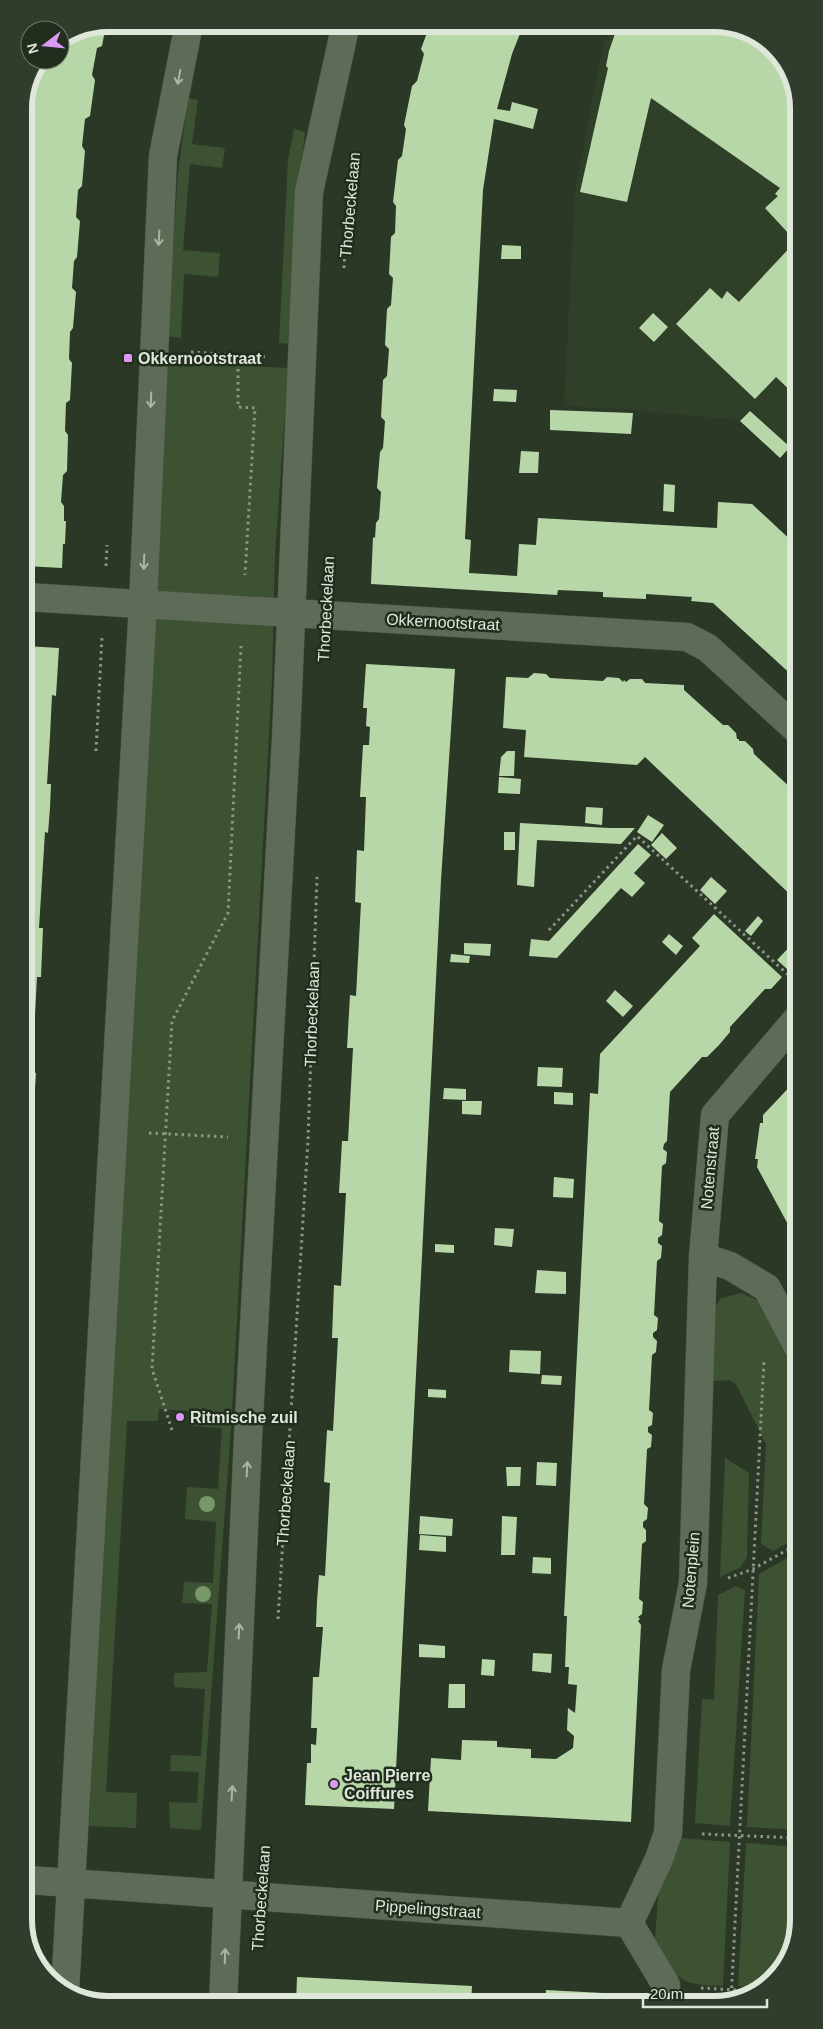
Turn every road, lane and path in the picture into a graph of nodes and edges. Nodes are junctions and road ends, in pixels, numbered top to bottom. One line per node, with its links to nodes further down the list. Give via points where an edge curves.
1 (187, 32): 5 (street, one-way to 5, via 163,156)
2 (345, 32): 7 (street, Thorbeckelaan, via 309,192)
3 (349, 186): 4 (path, Thorbeckelaan)
4 (344, 276)
5 (154, 349): 6 (path); 9 (street, one-way to 9)
6 (238, 356): 7 (path); 10 (path, via 238,407 255,408)
7 (302, 358): 11 (street, Thorbeckelaan)
8 (33, 597): 9 (street, Okkernootstraat)
9 (142, 604): 10 (street, Okkernootstraat); 17 (street)
10 (243, 610): 11 (street, Okkernootstraat); 18 (path, via 228,913 172,1021)
11 (291, 613): 12 (street, Okkernootstraat, via 687,637 708,648); 19 (street, Thorbeckelaan)
12 (790, 723)
13 (317, 872): 20 (path, Thorbeckelaan)
14 (549, 930): 15 (path, via 637,836)
15 (790, 977)
16 (790, 1027): 21 (street, Notenstraat, via 715,1115)
17 (113, 1131): 18 (path); 33 (street)
18 (165, 1134): 19 (path); 24 (path, via 152,1369)
19 (264, 1138): 20 (path); 34 (street, Thorbeckelaan, one-way to 19)
20 (308, 1140): 28 (path, Thorbeckelaan)
21 (703, 1257): 22 (street, via 730,1266 767,1288); 27 (street, Notenplein)
22 (790, 1333)
23 (764, 1356): 26 (path)
24 (172, 1430)
25 (790, 1548): 26 (path)
26 (753, 1569): 27 (path, via 718,1581); 30 (path)
27 (693, 1583): 29 (street, Notenplein, via 676,1670)
28 (278, 1628)
29 (668, 1833): 30 (path); 35 (street, Notenplein)
30 (739, 1835): 31 (path); 37 (path)
31 (790, 1838)
32 (32, 1880): 33 (street)
33 (72, 1883): 34 (street, Thorbeckelaan); 36 (street)
34 (228, 1895): 35 (street, Pippelingstraat); 41 (street, Thorbeckelaan, one-way to 34)
35 (629, 1923): 39 (street)
36 (66, 1983)
37 (732, 1990): 38 (path); 39 (path); 40 (path)
38 (744, 1990)
39 (665, 1993)
40 (732, 1994)
41 (223, 1996)

